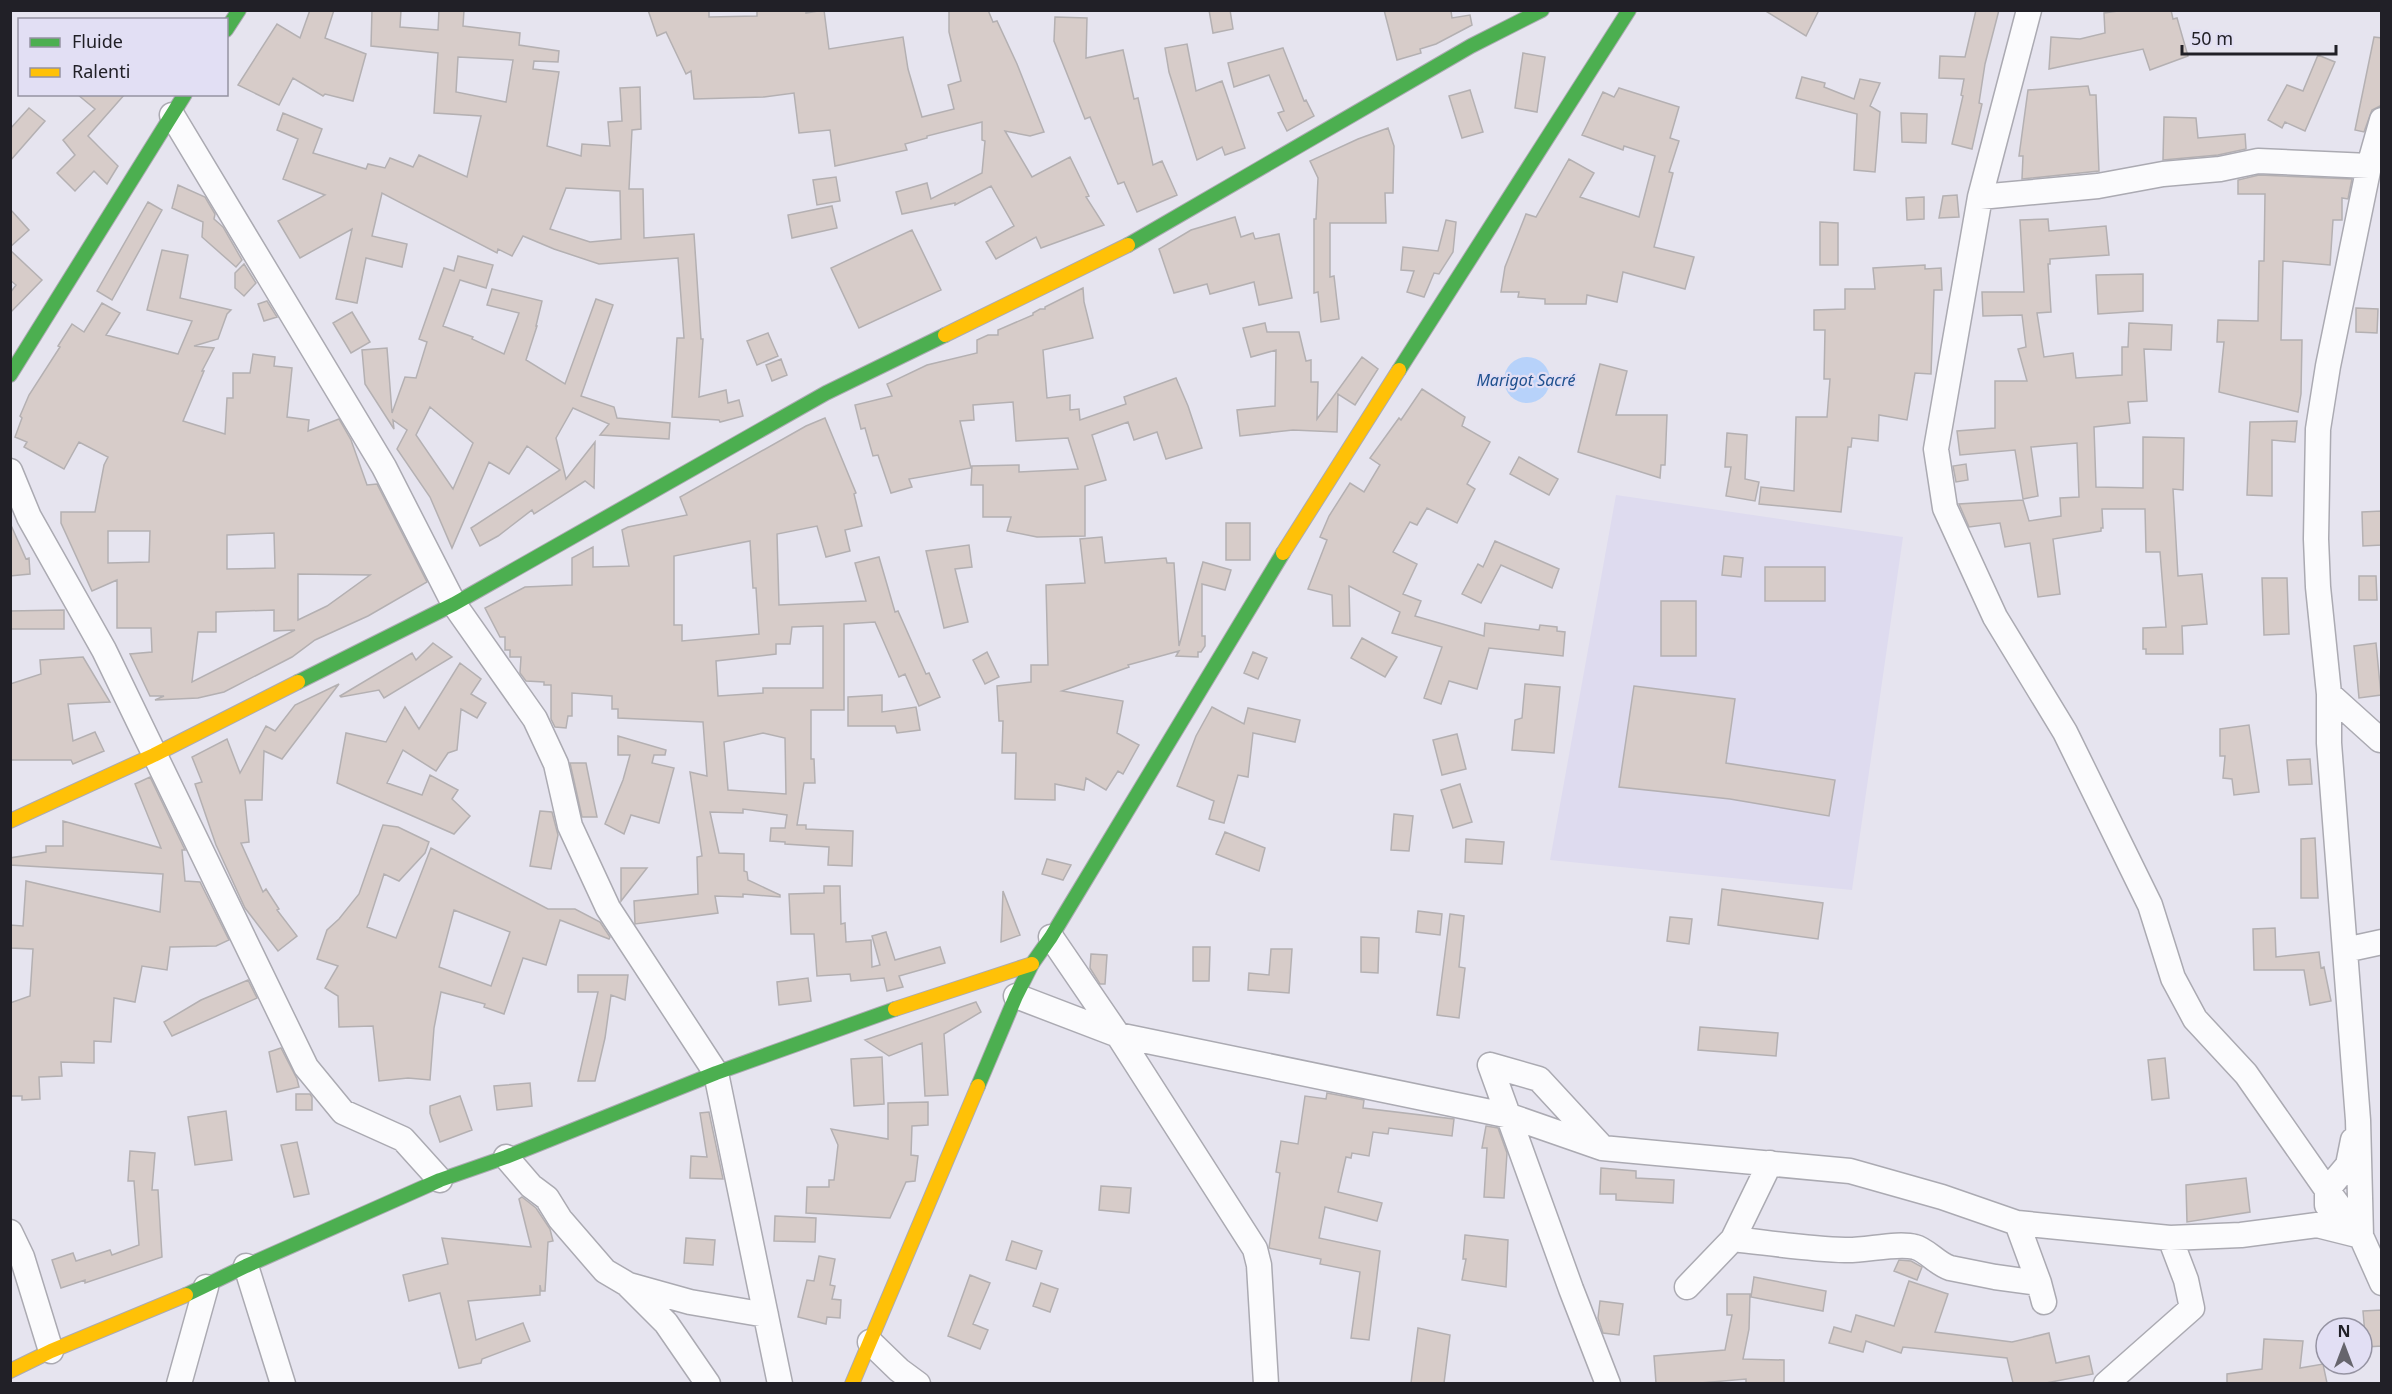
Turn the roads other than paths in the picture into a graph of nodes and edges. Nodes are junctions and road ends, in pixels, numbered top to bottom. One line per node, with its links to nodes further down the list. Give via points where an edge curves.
1 (239, 10): 5 (street)
2 (1542, 10): 13 (street, via 1471,46 1125,247 826,393)
3 (1629, 10): 18 (street, via 1281,556)
4 (2029, 10): 10 (street)
5 (228, 27)
6 (184, 96): 7 (street)
7 (172, 115): 11 (street); 13 (street, via 384,467)
8 (2382, 120): 9 (street)
9 (2369, 166): 10 (street, via 2258,161 2098,186); 14 (street, via 2318,429 2317,563)
10 (1980, 197): 31 (street, via 1936,449 1945,508 1995,617 2065,732 2150,905 2173,978 2195,1019 2246,1074)
11 (10, 375)
12 (10, 471): 16 (street, via 29,517 104,650)
13 (454, 604): 16 (street); 24 (street, via 535,719 556,764 570,826 608,908)
14 (2329, 694): 15 (street); 20 (street, via 2329,743)
15 (2380, 740)
16 (154, 755): 17 (street); 30 (street, via 306,1067 343,1112 404,1139)
17 (10, 821)
18 (1051, 937): 21 (street); 23 (street)
19 (2382, 942): 20 (street)
20 (2345, 950): 26 (street)
21 (1032, 964): 22 (street); 24 (street)
22 (1016, 996): 23 (street); 44 (street)
23 (1118, 1035): 25 (street); 53 (street, via 1255,1249)
24 (716, 1073): 28 (street); 43 (street)
25 (1510, 1116): 27 (street); 27 (street, via 1490,1065 1539,1079); 54 (street, via 1570,1289)
26 (2358, 1120): 31 (street, via 2348,1165); 34 (street)
27 (1602, 1148): 29 (street)
28 (506, 1157): 30 (street); 40 (street, via 547,1198 605,1271)
29 (1770, 1163): 32 (street, via 1850,1171); 37 (street)
30 (440, 1180): 38 (street)
31 (2326, 1190): 33 (street, via 2328,1203); 34 (street)
32 (2017, 1223): 36 (street); 37 (street, via 2042,1293 1995,1277 1943,1266 1916,1247 1845,1250)
33 (2317, 1225): 34 (street); 36 (street, via 2241,1235)
34 (2368, 1228): 39 (street)
35 (10, 1232): 45 (street, via 22,1257)
36 (2170, 1238): 55 (street, via 2192,1308)
37 (1733, 1239): 42 (street)
38 (246, 1266): 41 (street); 49 (street)
39 (2382, 1283)
40 (627, 1284): 43 (street, via 690,1302); 50 (street, via 666,1323)
41 (206, 1287): 45 (street); 48 (street)
42 (1687, 1287)
43 (766, 1315): 51 (street)
44 (870, 1342): 47 (street); 52 (street)
45 (51, 1351): 46 (street)
46 (10, 1371)
47 (914, 1382)
48 (179, 1383)
49 (283, 1383)
50 (708, 1383)
51 (780, 1383)
52 (852, 1383)
53 (1266, 1383)
54 (1608, 1383)
55 (2106, 1383)

